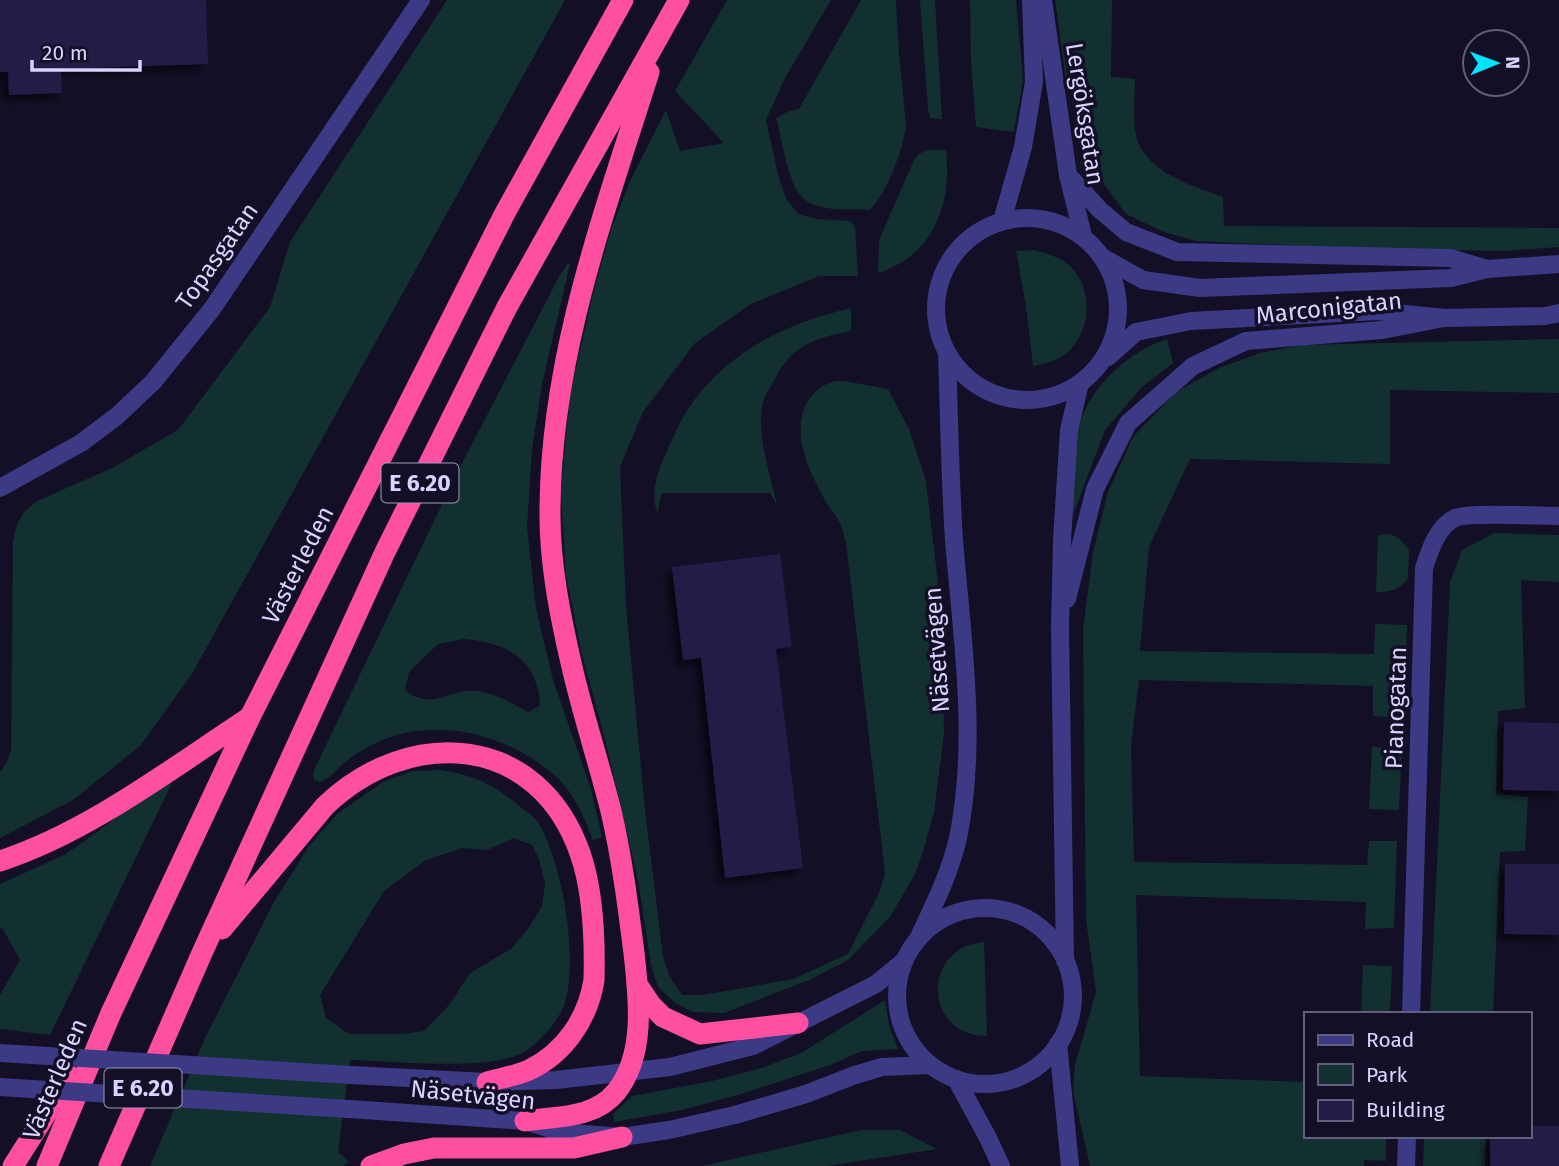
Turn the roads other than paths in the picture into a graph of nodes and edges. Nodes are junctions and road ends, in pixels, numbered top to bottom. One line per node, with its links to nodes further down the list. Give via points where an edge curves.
1 (421, 0): 18 (street, Topasgatan, via 212,309 153,383 81,443)
2 (622, 0): 21 (highway, Västerleden / E 6.20, via 505,213)
3 (679, 0): 6 (highway, E 6.20)
4 (1031, 0): 8 (street, Lergöksgatan, via 1034,82 1023,146)
5 (1043, 0): 7 (street, Lergöksgatan)
6 (664, 27): 24 (highway, E 6.20, via 508,307 391,540); 27 (highway, via 590,256 565,356 551,460 555,584 616,838)
7 (1068, 175): 9 (street, Lergöksgatan); 12 (street, Marconigatan, via 1126,232 1177,252 1450,258)
8 (1002, 221): 9 (street, via 1044,219); 15 (street, via 971,237 948,263 936,310)
9 (1083, 236): 10 (street)
10 (1102, 257): 12 (street, Marconigatan, via 1143,280 1200,288 1451,278); 16 (street, via 1115,283 1118,313 1113,341)
11 (1559, 264): 12 (street, Marconigatan)
12 (1487, 269)
13 (1554, 317): 14 (street, Marconigatan)
14 (1444, 318): 16 (street, Marconigatan, via 1377,311 1191,321 1136,332); 20 (street, Marconigatan, via 1382,330 1246,341 1192,366 1128,423 1096,489)
15 (947, 353): 17 (street, via 975,384 1014,399 1048,398); 23 (street, Näsetvägen, via 967,697 966,783 943,886)
16 (1098, 367): 17 (street)
17 (1080, 383): 20 (street, via 1069,430 1063,494)
18 (0, 488)
19 (1559, 516): 28 (street, Pianogatan, via 1455,517 1434,538 1424,568)
20 (1060, 628): 25 (street)
21 (250, 717): 22 (highway, via 71,831); 29 (highway, Västerleden / E 6.20)
22 (0, 861)
23 (919, 937): 25 (street, via 959,911 1005,910 1041,928); 26 (street)
24 (202, 953): 36 (highway, via 343,789 382,766 423,754 455,752 491,759 528,780 568,826 588,879 595,964 592,995 580,1023 551,1057 527,1071); 43 (highway, E 6.20)
25 (1065, 960): 31 (street, via 1073,1003)
26 (904, 961): 30 (street, Näsetvägen, via 876,985); 33 (street, via 897,1006 914,1049)
27 (637, 984): 30 (highway, via 663,1017 700,1034); 34 (highway, via 638,1031)
28 (1411, 1012)
29 (111, 1013): 41 (highway); 42 (highway, Västerleden / E 6.20)
30 (798, 1023): 34 (street, Näsetvägen, via 753,1046)
31 (1058, 1044): 35 (street, via 1045,1060 1011,1080 974,1084); 46 (street)
32 (0, 1053): 36 (street, Näsetvägen, bridge)
33 (930, 1065): 35 (street); 39 (street, Näsetvägen, via 882,1067 735,1115)
34 (628, 1074): 36 (street, Näsetvägen); 38 (highway, via 603,1105 583,1114)
35 (956, 1079): 45 (street)
36 (487, 1082)
37 (0, 1087): 38 (street, Näsetvägen, bridge)
38 (525, 1121): 39 (street, Näsetvägen, via 560,1132)
39 (622, 1138): 44 (highway, via 574,1148 434,1148)
40 (1407, 1138): 47 (street)
41 (13, 1166)
42 (47, 1166)
43 (109, 1166)
44 (371, 1166)
45 (1001, 1166)
46 (1070, 1166)
47 (1406, 1166)

